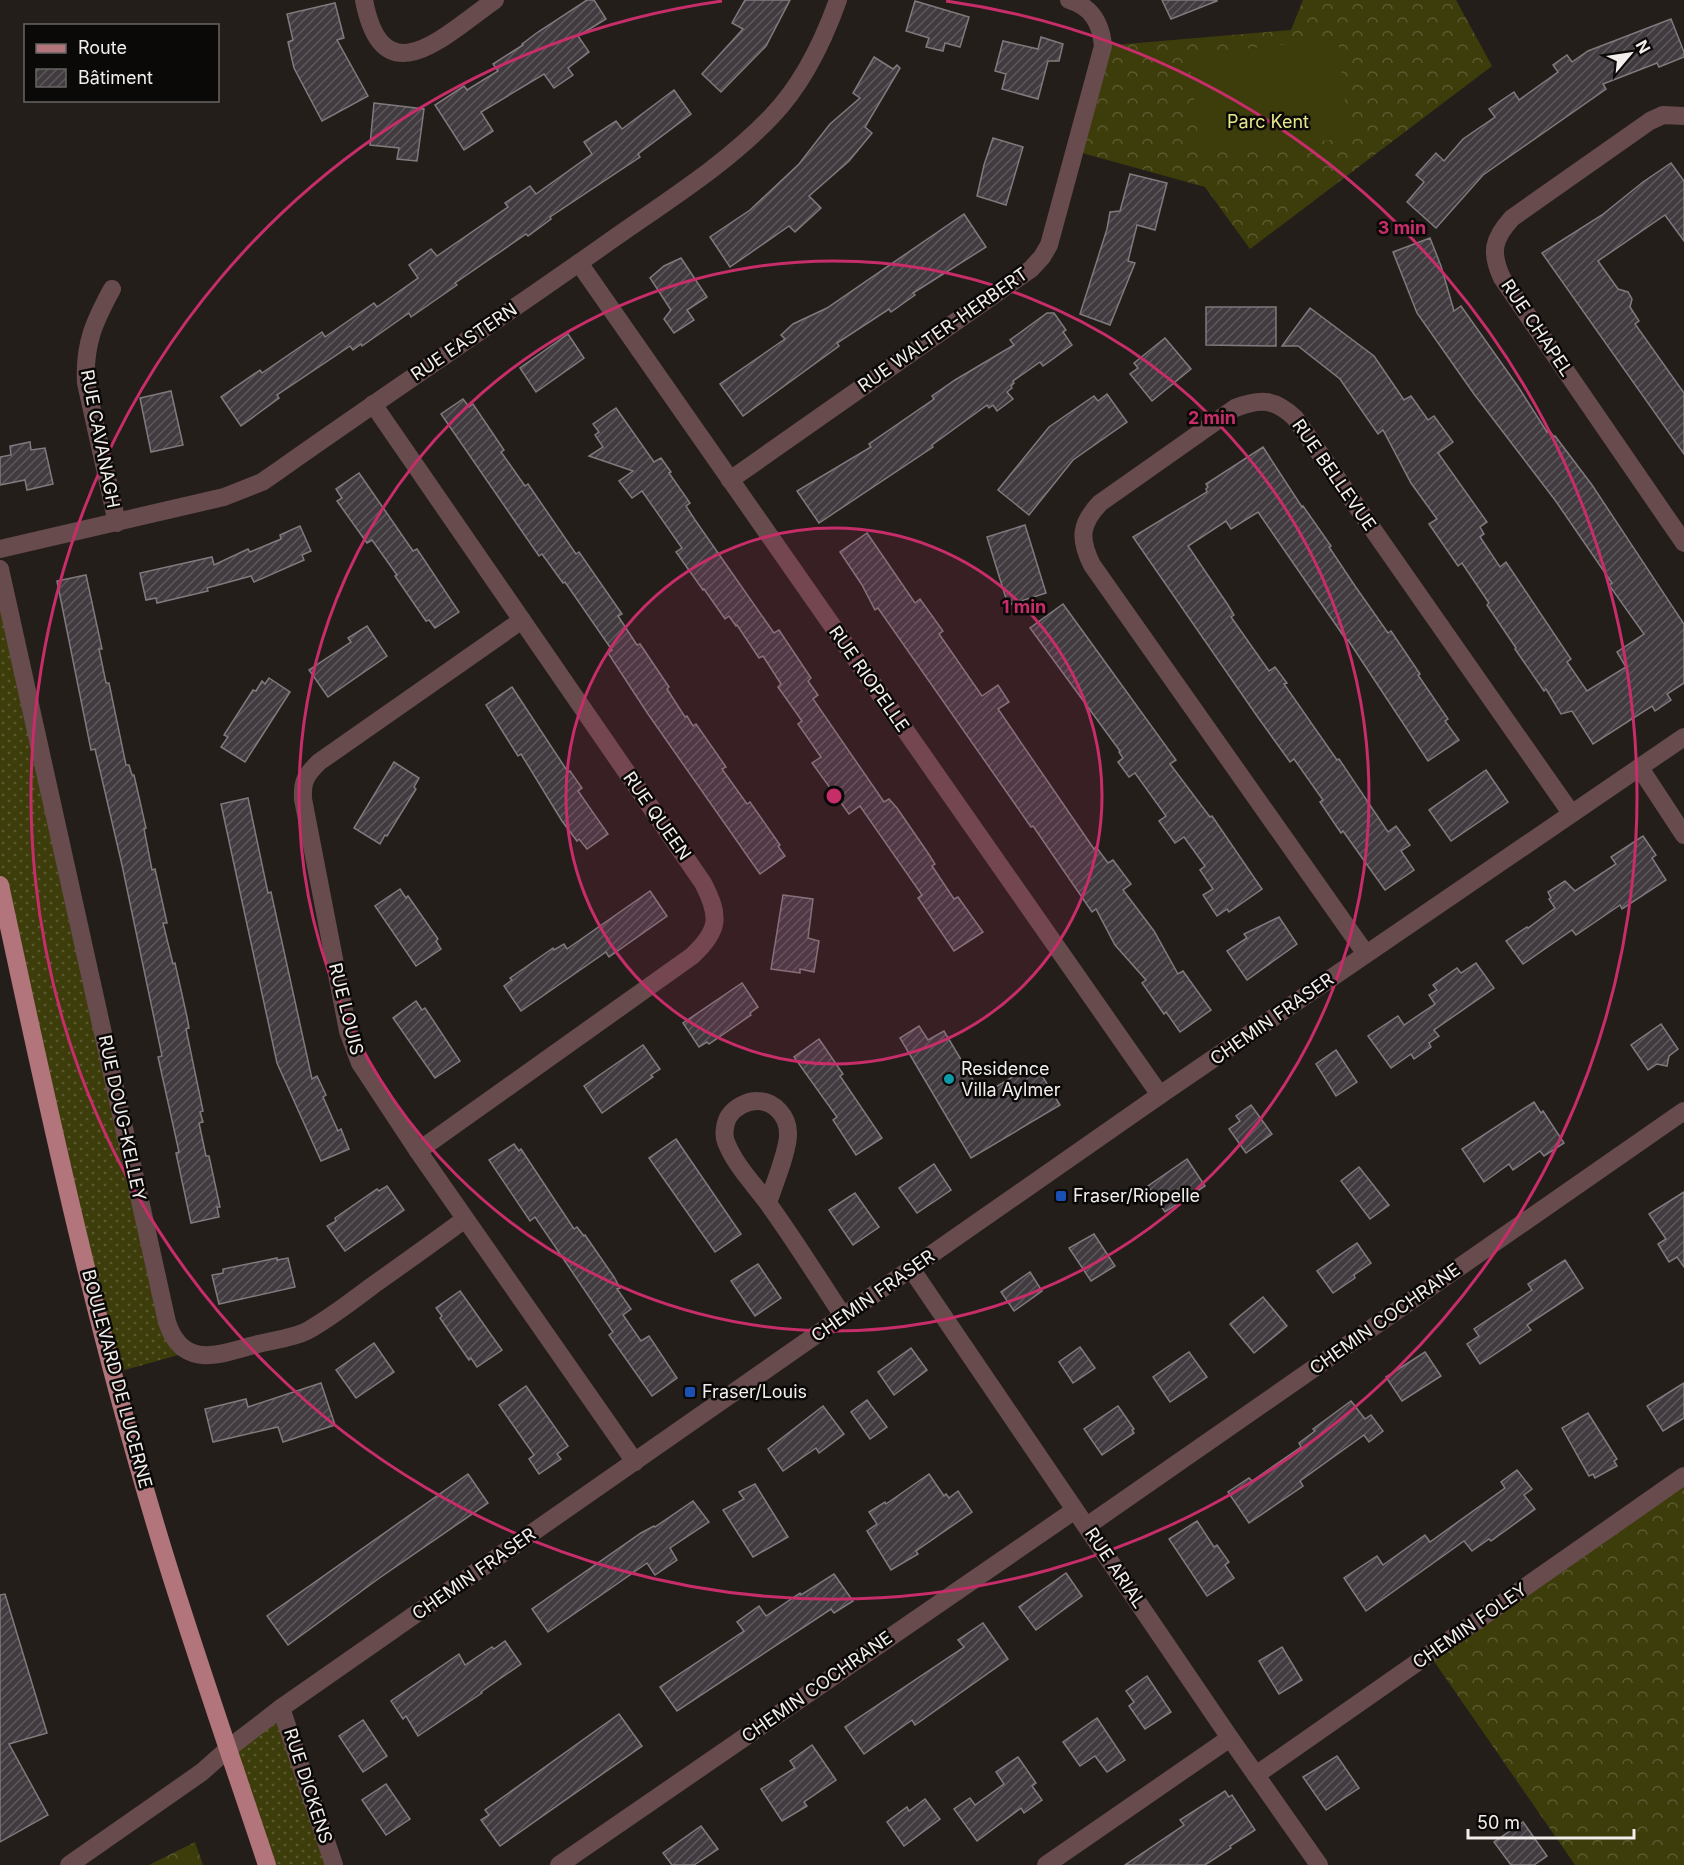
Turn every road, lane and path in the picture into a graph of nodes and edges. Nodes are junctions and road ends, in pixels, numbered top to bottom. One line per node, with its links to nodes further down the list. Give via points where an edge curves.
1 (364, 0): 2 (street, via 377,39 394,53 411,54 429,46)
2 (495, 0)
3 (838, 0): 6 (street, RUE EASTERN, via 809,65 772,116 723,161)
4 (1069, 0): 9 (street, RUE WALTER-HERBERT, via 1088,9 1097,20 1103,46 1049,245 1042,257 1021,276)
5 (1684, 116): 11 (street, RUE CHAPEL, via 1663,115 1650,121 1512,218 1503,228 1494,252 1502,278)
6 (579, 263): 8 (street, RUE EASTERN); 9 (street, RUE RIOPELLE)
7 (112, 289): 10 (street, RUE CAVANAGH, via 95,321 85,362 86,383)
8 (373, 404): 10 (street, RUE EASTERN, via 278,471 244,490); 14 (street, RUE QUEEN)
9 (730, 480): 21 (street, RUE RIOPELLE)
10 (117, 522): 12 (street, RUE EASTERN)
11 (1684, 543)
12 (0, 549)
13 (0, 569): 25 (street, RUE DOUG-KELLEY, via 171,1336 189,1352 206,1355 304,1332)
14 (522, 620): 23 (street, RUE LOUIS, via 319,762 303,784 353,1048); 23 (street, RUE QUEEN, via 704,883 716,913 714,929 706,944 692,956)
15 (1684, 737): 16 (street, CHEMIN FRASER)
16 (1640, 768): 17 (street, CHEMIN FRASER); 18 (street)
17 (1571, 813): 20 (street, CHEMIN FRASER); 20 (street, RUE BELLEVUE, via 1295,418 1273,402 1235,408 1100,503 1084,525 1085,551)
18 (1684, 835)
19 (0, 885): 34 (main road, BOULEVARD DE LUCERNE, via 51,1126 114,1373 169,1568)
20 (1365, 954): 21 (street, CHEMIN FRASER)
21 (1160, 1095): 26 (street, CHEMIN FRASER)
22 (1684, 1111): 31 (street, CHEMIN COCHRANE)
23 (418, 1150): 25 (street, RUE LOUIS)
24 (768, 1203): 24 (street, via 736,1162 724,1139 729,1116 739,1106 753,1101 766,1102 777,1109 789,1134); 27 (street)
25 (465, 1219): 28 (street, RUE LOUIS)
26 (912, 1270): 27 (street, CHEMIN FRASER); 30 (street, RUE ARIAL)
27 (843, 1316): 28 (street, CHEMIN FRASER)
28 (635, 1461): 32 (street, CHEMIN FRASER)
29 (1684, 1476): 35 (street, CHEMIN FOLEY)
30 (1075, 1510): 31 (street, RUE ARIAL); 39 (street, CHEMIN COCHRANE)
31 (1087, 1526): 33 (street, RUE ARIAL)
32 (281, 1708): 34 (street, CHEMIN FRASER); 38 (street, RUE DICKENS)
33 (1230, 1738): 35 (street, RUE ARIAL); 40 (street)
34 (228, 1748): 36 (street, CHEMIN FRASER, via 202,1772); 37 (main road, BOULEVARD DE LUCERNE)
35 (1256, 1775): 41 (street, RUE ARIAL)
36 (69, 1865)
37 (267, 1865)
38 (334, 1865)
39 (559, 1865)
40 (1046, 1865)
41 (1319, 1865)

